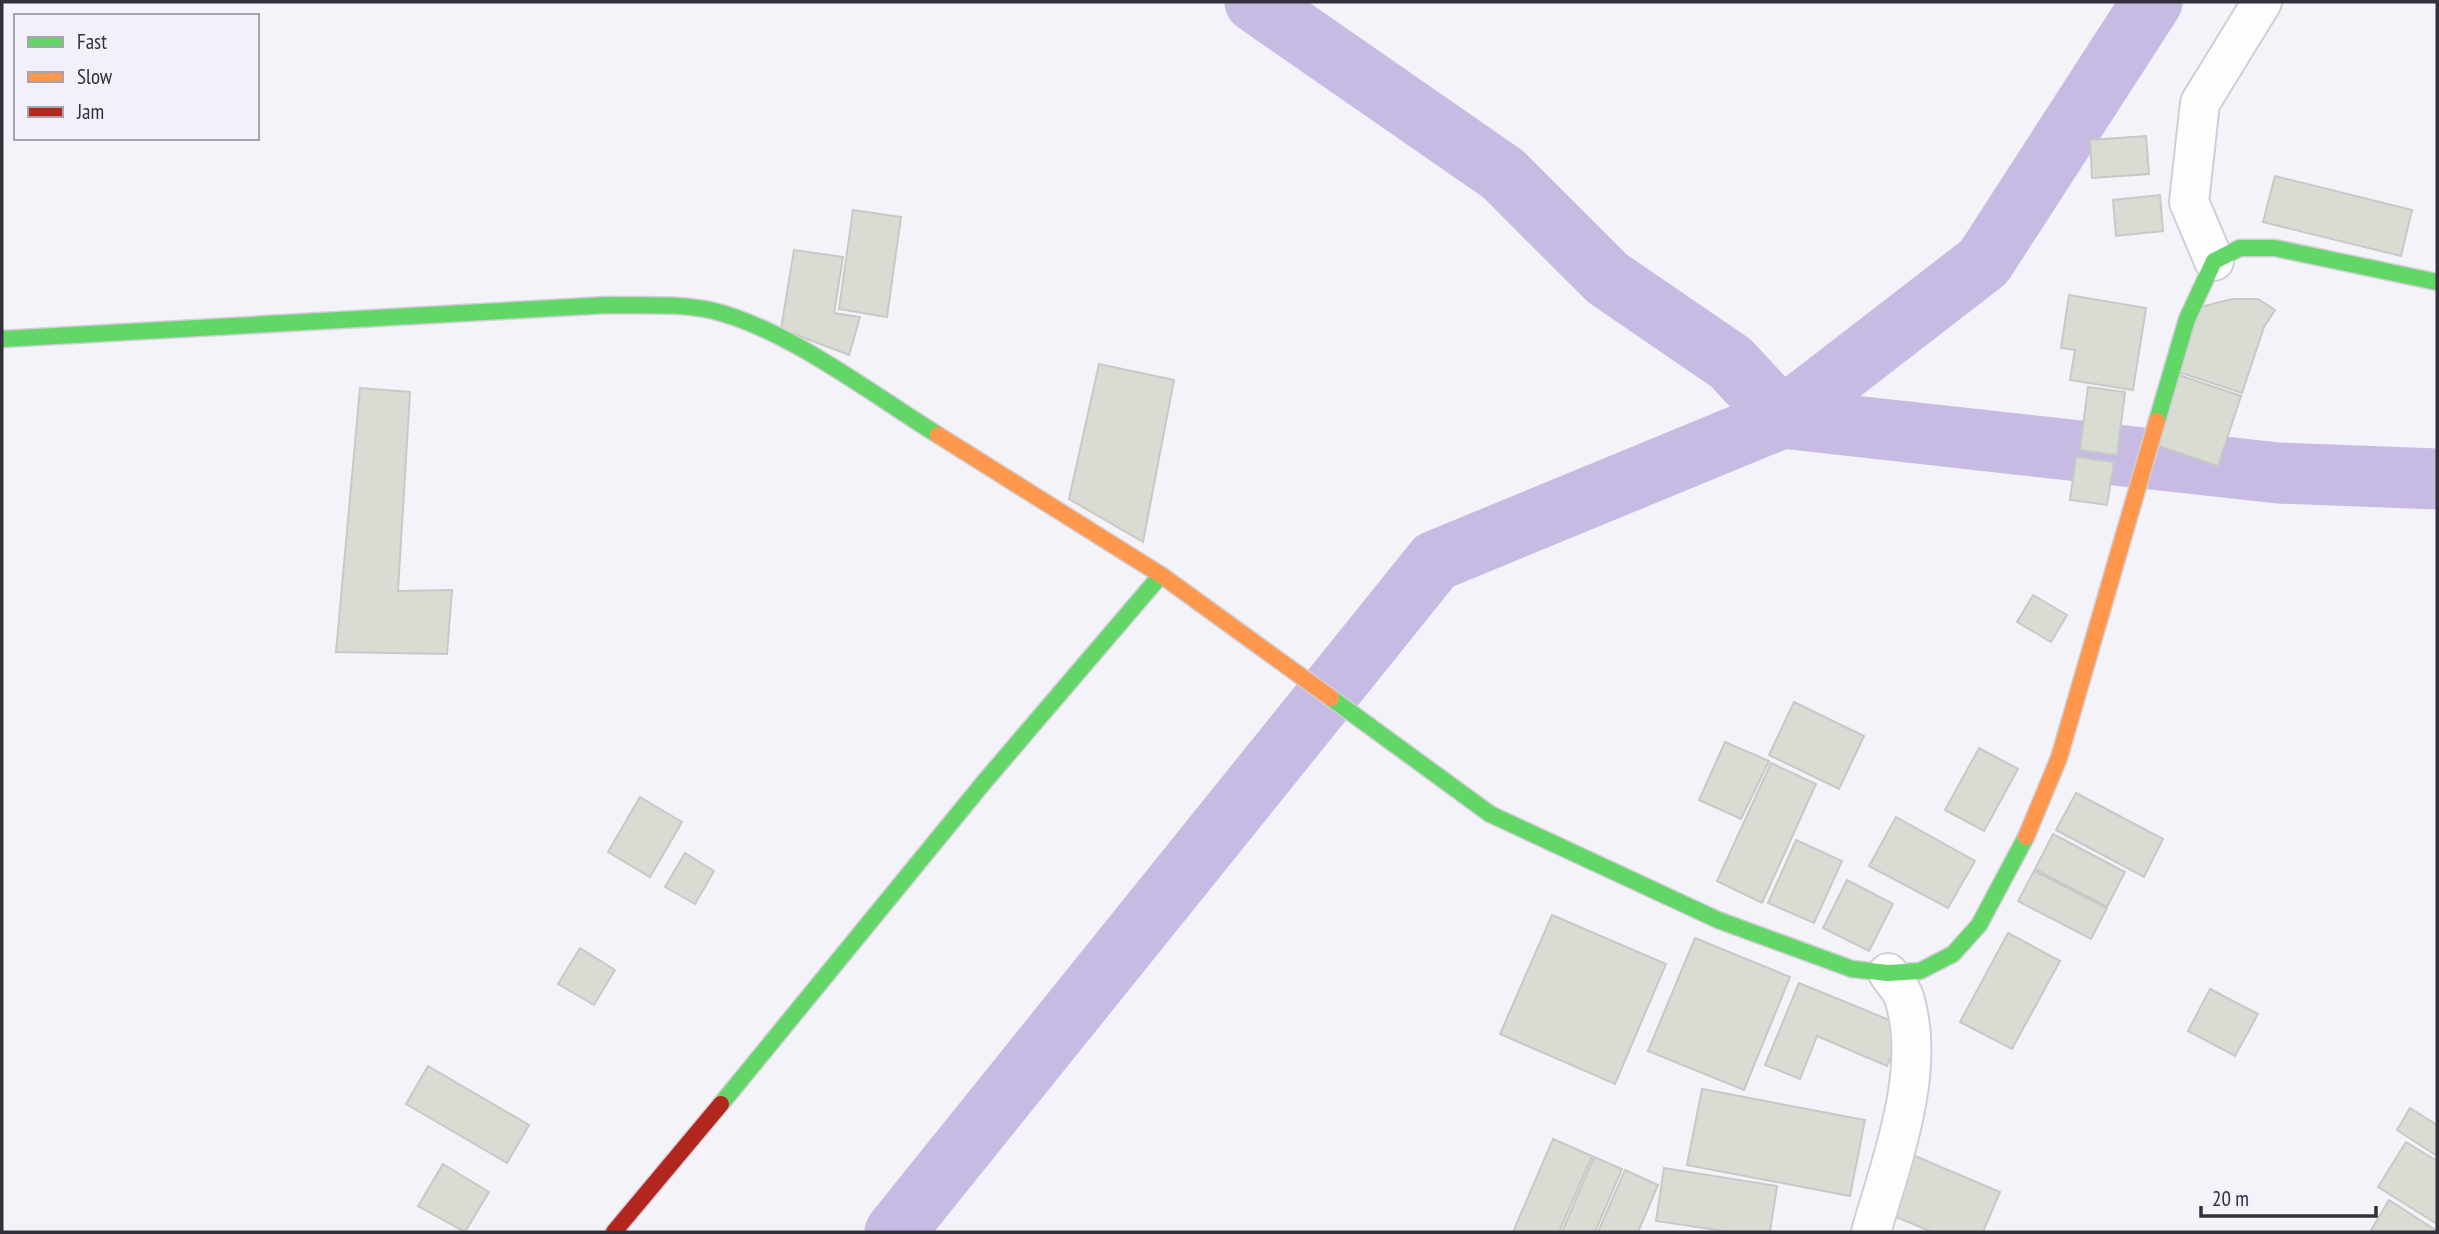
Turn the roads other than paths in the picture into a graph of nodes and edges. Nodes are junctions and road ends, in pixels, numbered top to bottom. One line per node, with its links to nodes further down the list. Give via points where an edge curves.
1 (2262, 2): 2 (street, via 2200,103 2189,202)
2 (2214, 261): 3 (street, via 2240,248 2274,248); 6 (street, via 2187,319 2059,758 2023,845 1979,925 1953,954 1920,971)
3 (2437, 282)
4 (2, 339): 5 (street, via 608,305 706,310 747,320 794,345)
5 (1161, 575): 6 (street, via 1490,814 1717,920 1852,969); 7 (street)
6 (1888, 973): 8 (street, via 1905,999 1909,1096)
7 (614, 1232)
8 (1871, 1232)

